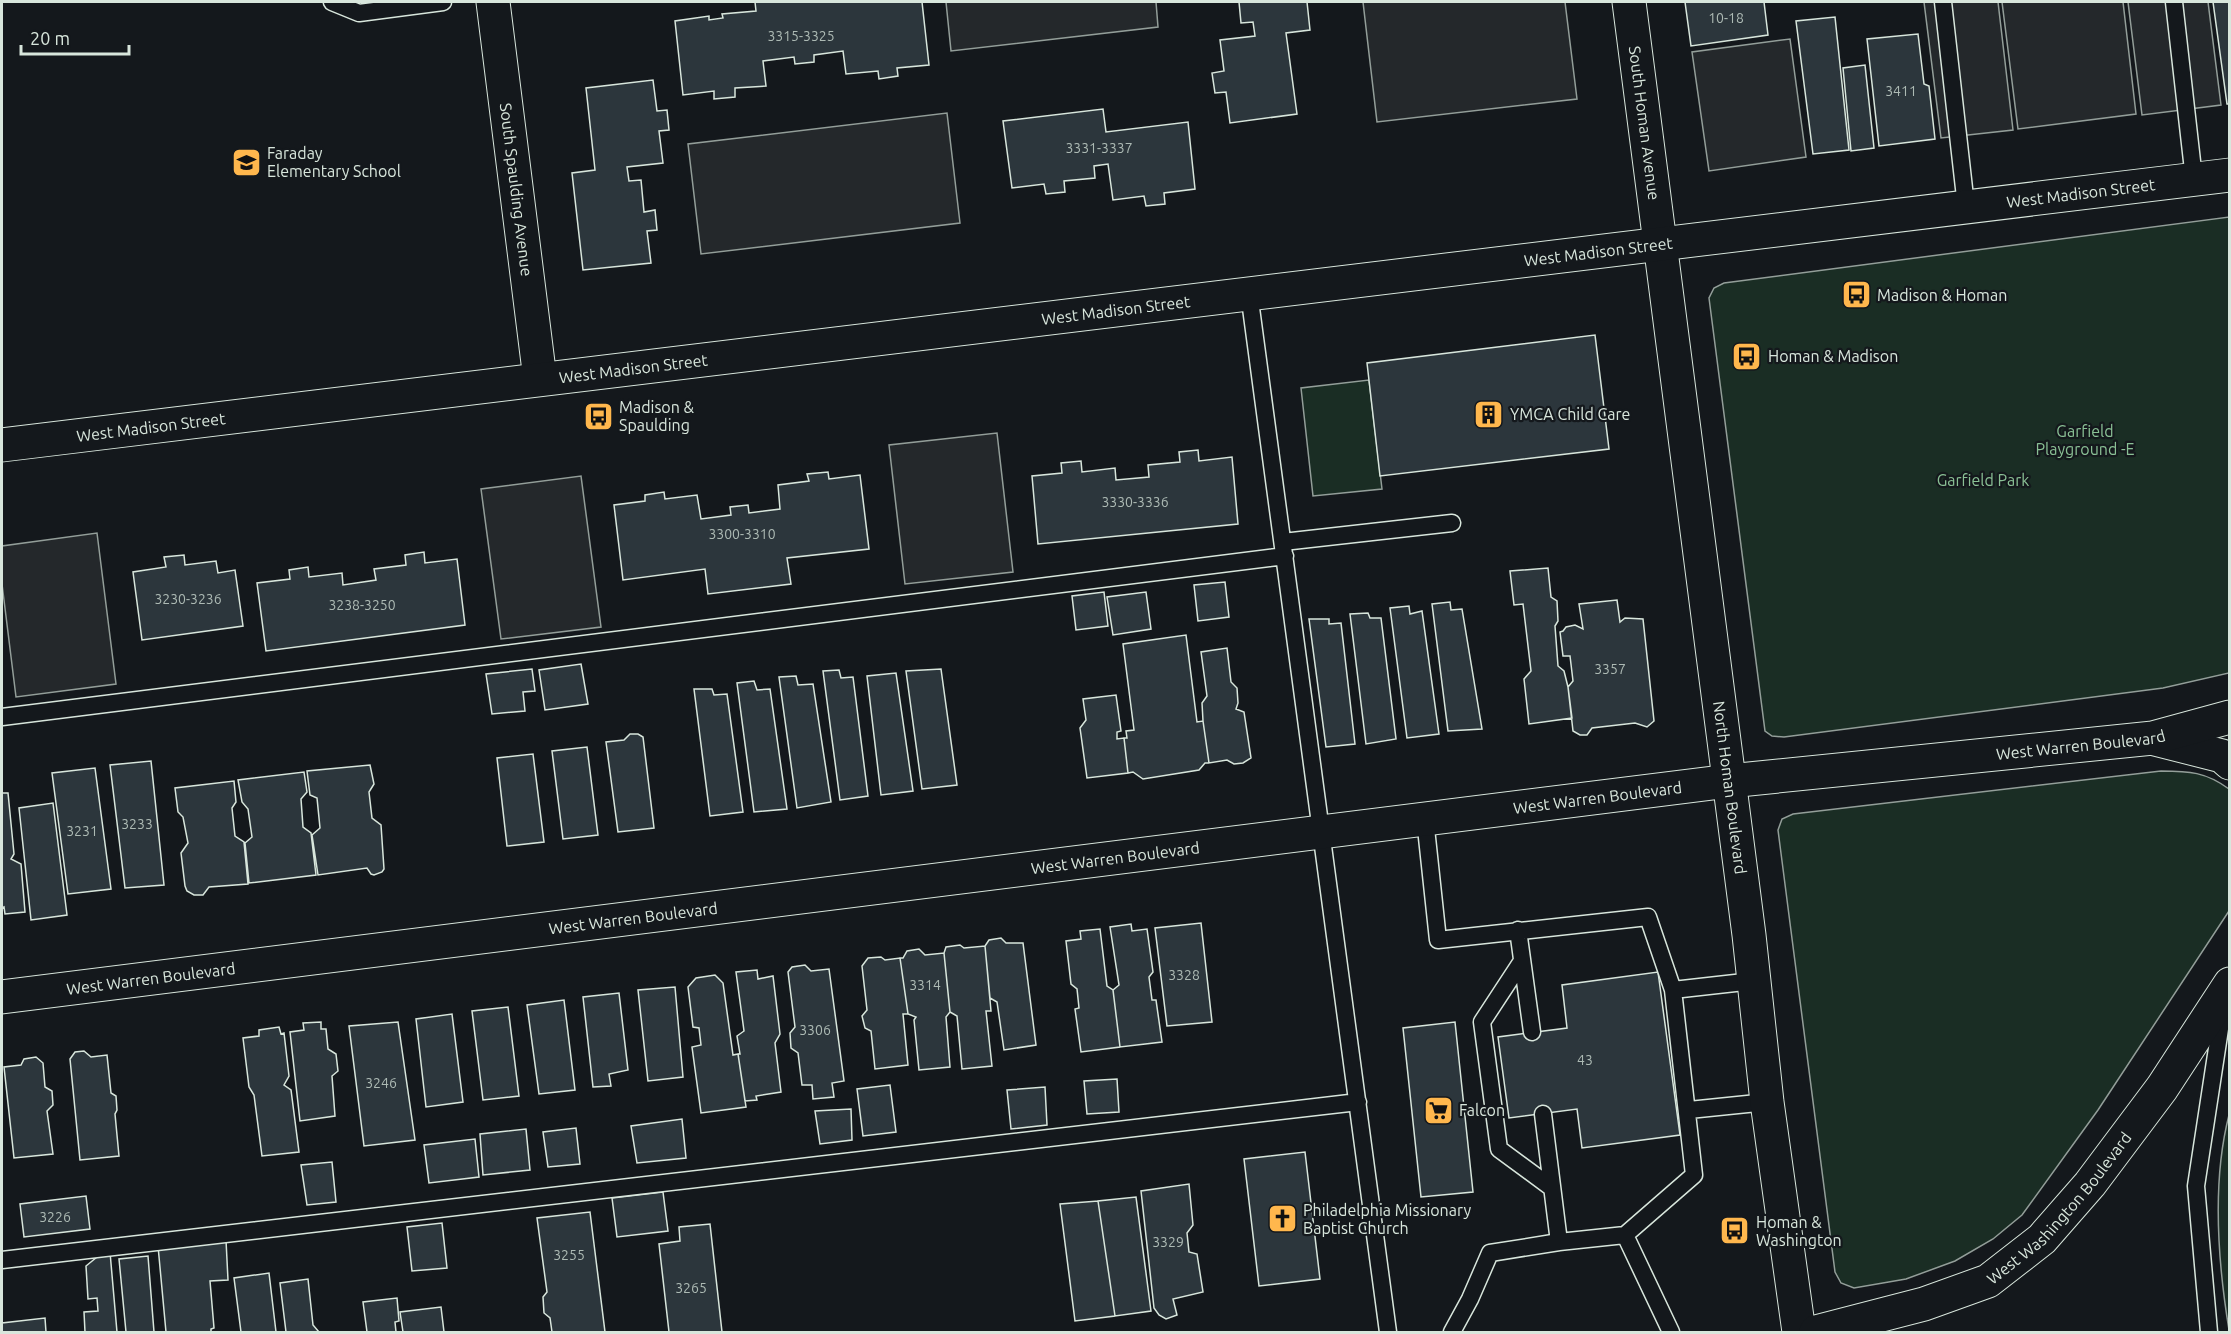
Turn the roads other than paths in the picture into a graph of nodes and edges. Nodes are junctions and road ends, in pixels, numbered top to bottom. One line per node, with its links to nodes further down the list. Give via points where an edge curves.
1 (332, 2): 2 (lane, via 359,13)
2 (443, 2)
3 (493, 2): 12 (street, South Spaulding Avenue)
4 (1629, 2): 10 (street, South Homan Avenue)
5 (1943, 2): 9 (lane)
6 (2174, 2): 8 (lane)
7 (2229, 175): 8 (street, West Madison Street)
8 (2193, 179): 9 (street, West Madison Street)
9 (1966, 206): 10 (street, West Madison Street)
10 (1661, 243): 11 (street, West Madison Street); 20 (street, North Homan Boulevard)
11 (1249, 293): 12 (street, West Madison Street); 15 (lane)
12 (540, 379): 13 (street, West Madison Street)
13 (2, 445)
14 (1452, 523): 15 (lane)
15 (1284, 549): 16 (lane); 22 (lane)
16 (2, 717)
17 (2229, 717): 18 (street, West Warren Boulevard)
18 (2153, 738): 19 (street, via 2222,756); 20 (street, West Warren Boulevard)
19 (2229, 763)
20 (1729, 781): 21 (street, West Warren Boulevard); 25 (street, North Homan Boulevard)
21 (1425, 819): 22 (street, West Warren Boulevard); 23 (lane, via 1438,940)
22 (1321, 832): 28 (street, West Warren Boulevard); 31 (lane)
23 (1518, 930): 24 (lane); 27 (lane, via 1648,917)
24 (1522, 961): 29 (lane); 34 (lane, via 1482,1022 1485,1046 1499,1149)
25 (1753, 981): 27 (lane); 30 (street, North Homan Boulevard)
26 (2228, 987): 42 (street, West Washington Boulevard, via 2162,1088 2090,1184 2042,1239 1988,1281 1924,1304); 43 (lane, via 2196,1185)
27 (1673, 990): 32 (lane, via 1672,1030 1678,1082)
28 (2, 997)
29 (1532, 1032)
30 (1767, 1101): 32 (lane); 41 (street, North Homan Boulevard)
31 (1358, 1102): 37 (lane); 38 (lane)
32 (1689, 1110): 35 (lane, via 1694,1175)
33 (1543, 1114): 34 (lane)
34 (1552, 1188): 36 (lane)
35 (1625, 1235): 36 (lane); 40 (lane)
36 (1559, 1242): 39 (lane, via 1490,1253)
37 (2, 1260)
38 (1388, 1332)
39 (1452, 1332)
40 (1671, 1332)
41 (1799, 1332)
42 (1816, 1332)
43 (2209, 1332)

